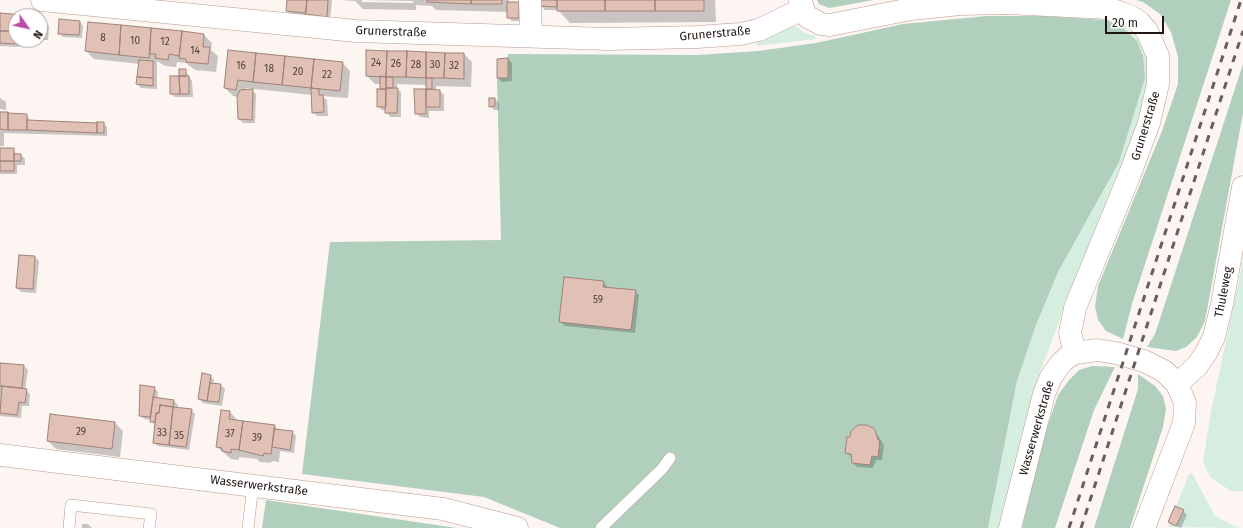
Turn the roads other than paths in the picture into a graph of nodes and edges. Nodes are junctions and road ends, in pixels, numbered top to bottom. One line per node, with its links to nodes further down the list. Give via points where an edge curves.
1 (42, 0): 4 (street, Grunerstraße, via 356,31)
2 (530, 0): 4 (street)
3 (801, 5): 4 (street, Grunerstraße, via 759,30 740,34 608,39); 6 (street, Grunerstraße, via 812,21 830,25 911,9 960,4 1075,5 1119,11 1139,22 1147,31 1158,56 1158,84 1149,123 1075,308 1070,332)
4 (531, 36)
5 (1243, 187): 7 (street, Thuleweg, via 1214,337 1196,366)
6 (1075, 353): 7 (street, Wasserwerkstraße, via 1096,350 1116,352 1155,366); 16 (street, Wasserwerkstraße, via 1061,363 1047,385)
7 (1177, 384): 17 (street, via 1185,403 1184,423)
8 (0, 455): 10 (street, Wasserwerkstraße)
9 (670, 458): 15 (lane, via 662,469)
10 (253, 485): 13 (lane); 14 (street, Wasserwerkstraße, via 443,509)
11 (69, 528): 12 (lane, via 72,505 151,514)
12 (149, 528)
13 (248, 528)
14 (517, 528)
15 (601, 528)
16 (1010, 528)
17 (1144, 528)

